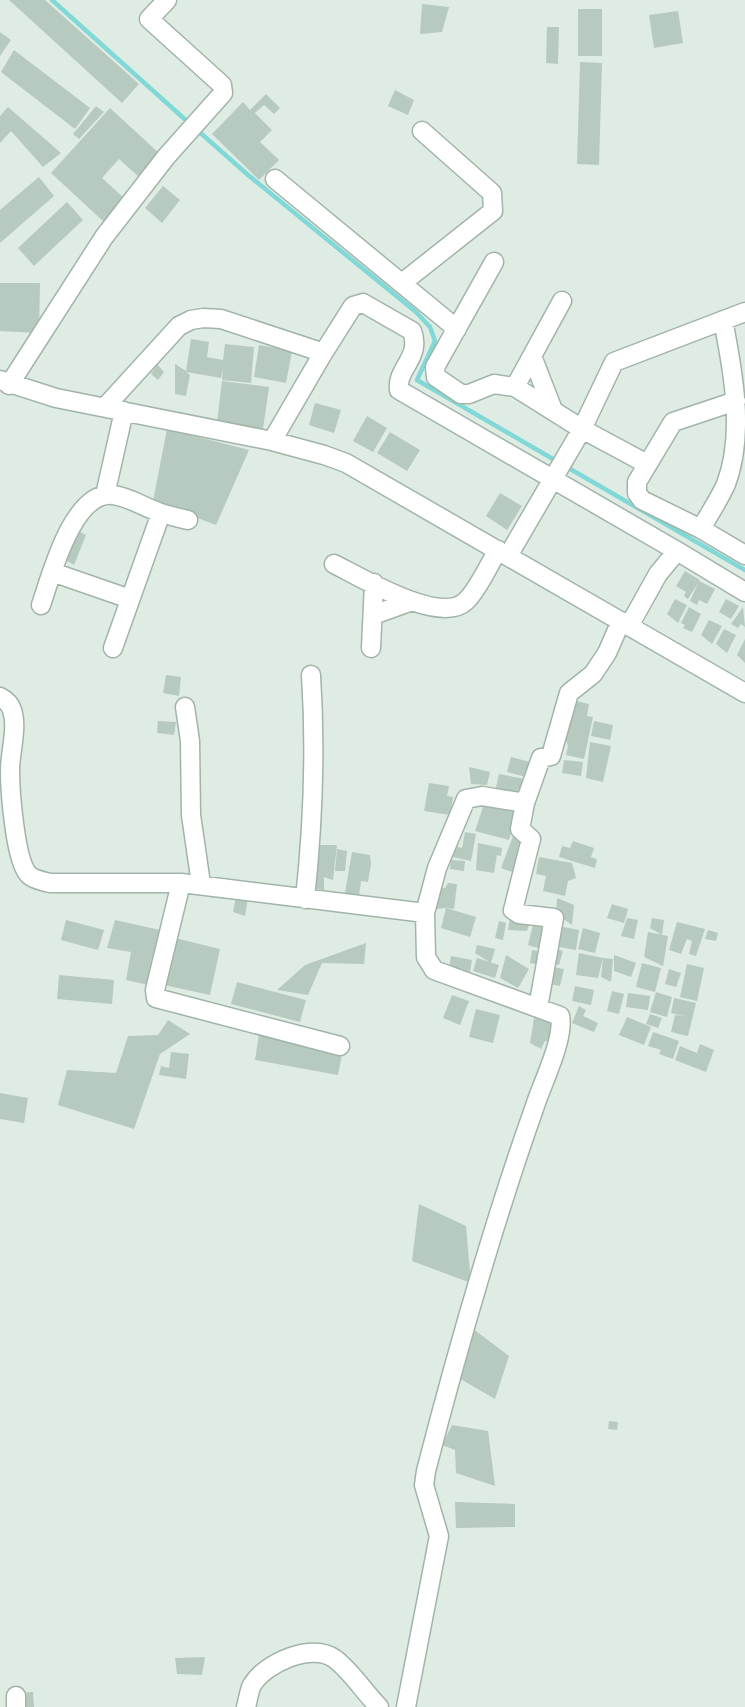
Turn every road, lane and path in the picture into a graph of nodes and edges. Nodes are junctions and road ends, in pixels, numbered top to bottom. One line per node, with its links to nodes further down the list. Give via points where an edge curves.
1 (167, 0): 13 (street, via 149,19 223,89 221,98 166,157 104,237)
2 (422, 131): 5 (street, via 492,193 494,206 493,211)
3 (274, 179): 5 (street)
4 (494, 262): 9 (street)
5 (402, 283): 9 (street)
6 (562, 301): 11 (street)
7 (745, 312): 8 (street)
8 (723, 320): 15 (street); 20 (street, via 614,362)
9 (457, 329): 12 (street)
10 (322, 355): 12 (street, via 353,306 363,303 412,331); 16 (street, via 319,349 221,320 191,320 178,326); 21 (street)
11 (532, 356): 14 (street); 17 (street)
12 (421, 368): 14 (street, via 461,394 494,384); 23 (street, via 398,385 399,390)
13 (4, 382): 16 (street, via 56,398)
14 (515, 387): 17 (street)
15 (736, 401): 19 (street); 22 (street, via 673,422)
16 (105, 407): 18 (street)
17 (553, 410): 20 (street)
18 (124, 411): 21 (street); 24 (street)
19 (741, 428): 27 (street, via 726,483)
20 (582, 429): 22 (street); 23 (street)
21 (272, 441): 29 (street, via 345,463)
22 (647, 464): 27 (street, via 637,482 642,500)
23 (558, 470): 28 (street); 29 (street)
24 (105, 495): 25 (street, via 122,497); 32 (street, via 85,506 68,532)
25 (161, 513): 26 (street); 35 (street)
26 (188, 520)
27 (701, 529): 30 (street)
28 (677, 551): 34 (street); 39 (street)
29 (503, 553): 36 (street, via 464,603 428,608); 39 (street)
30 (745, 555)
31 (334, 564): 33 (street)
32 (52, 572): 35 (street); 37 (street)
33 (374, 584): 36 (street); 38 (street)
34 (745, 592)
35 (130, 599): 40 (street)
36 (412, 601): 38 (street)
37 (41, 605)
38 (373, 615): 41 (street)
39 (625, 624): 43 (street); 46 (street, via 593,674 569,693 551,756 541,758)
40 (113, 648)
41 (371, 648)
42 (311, 675): 49 (street, via 314,788)
43 (745, 693)
44 (0, 697): 47 (street, via 14,718 10,771 21,860 27,874 50,883)
45 (185, 707): 48 (street, via 190,741 191,815)
46 (525, 803): 50 (street, via 482,796 466,799 437,868); 51 (street, via 520,829 531,839 513,910 554,918)
47 (181, 882): 48 (street); 52 (street, via 156,998)
48 (201, 884): 49 (street)
49 (305, 899): 50 (street)
50 (425, 913): 51 (street, via 426,957 434,970)
51 (538, 1008): 55 (street, via 554,1012 561,1023 461,1336 426,1471 424,1485 439,1536)
52 (340, 1046)
53 (246, 1707): 54 (street, via 252,1686 280,1660 322,1653 334,1658)
54 (379, 1707)
55 (406, 1707)

